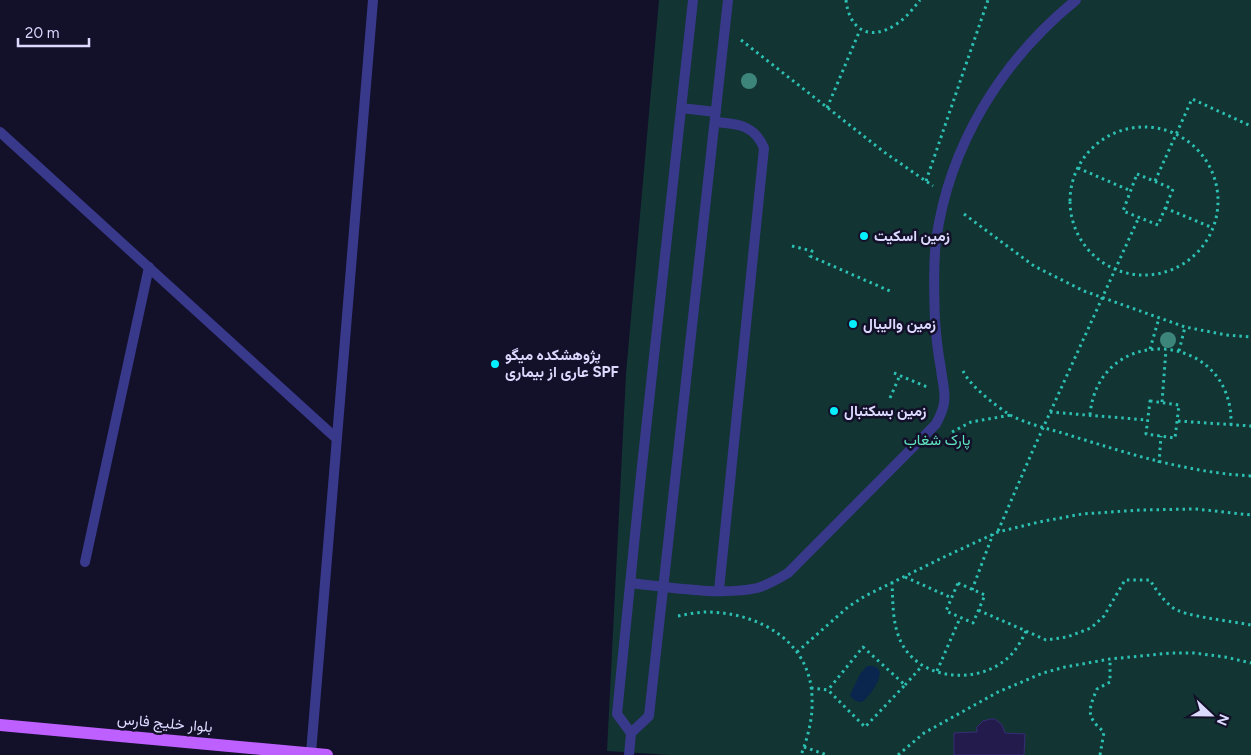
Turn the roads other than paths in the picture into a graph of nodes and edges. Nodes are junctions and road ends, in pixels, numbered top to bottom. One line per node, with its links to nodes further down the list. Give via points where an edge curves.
1 (374, 0): 9 (lane)
2 (693, 0): 5 (lane)
3 (728, 0): 6 (lane)
4 (1076, 0): 13 (lane, via 1034,39 992,90 970,131 945,195 934,271 936,323 945,394 936,424 788,573 757,588)
5 (681, 108): 6 (lane); 11 (lane)
6 (716, 117): 12 (lane); 13 (lane, via 746,127 758,136 764,148)
7 (0, 132): 8 (lane)
8 (149, 267): 9 (lane); 10 (lane)
9 (337, 440): 16 (lane)
10 (85, 562)
11 (630, 583): 12 (lane); 15 (lane, via 617,714)
12 (664, 587): 13 (lane); 15 (lane, via 649,716)
13 (719, 590)
14 (0, 725): 16 (main road, بلوار خلیج ‌فارس)
15 (631, 733): 18 (lane)
16 (311, 753): 17 (main road, بلوار خلیج ‌فارس)
17 (327, 755)
18 (629, 755)

